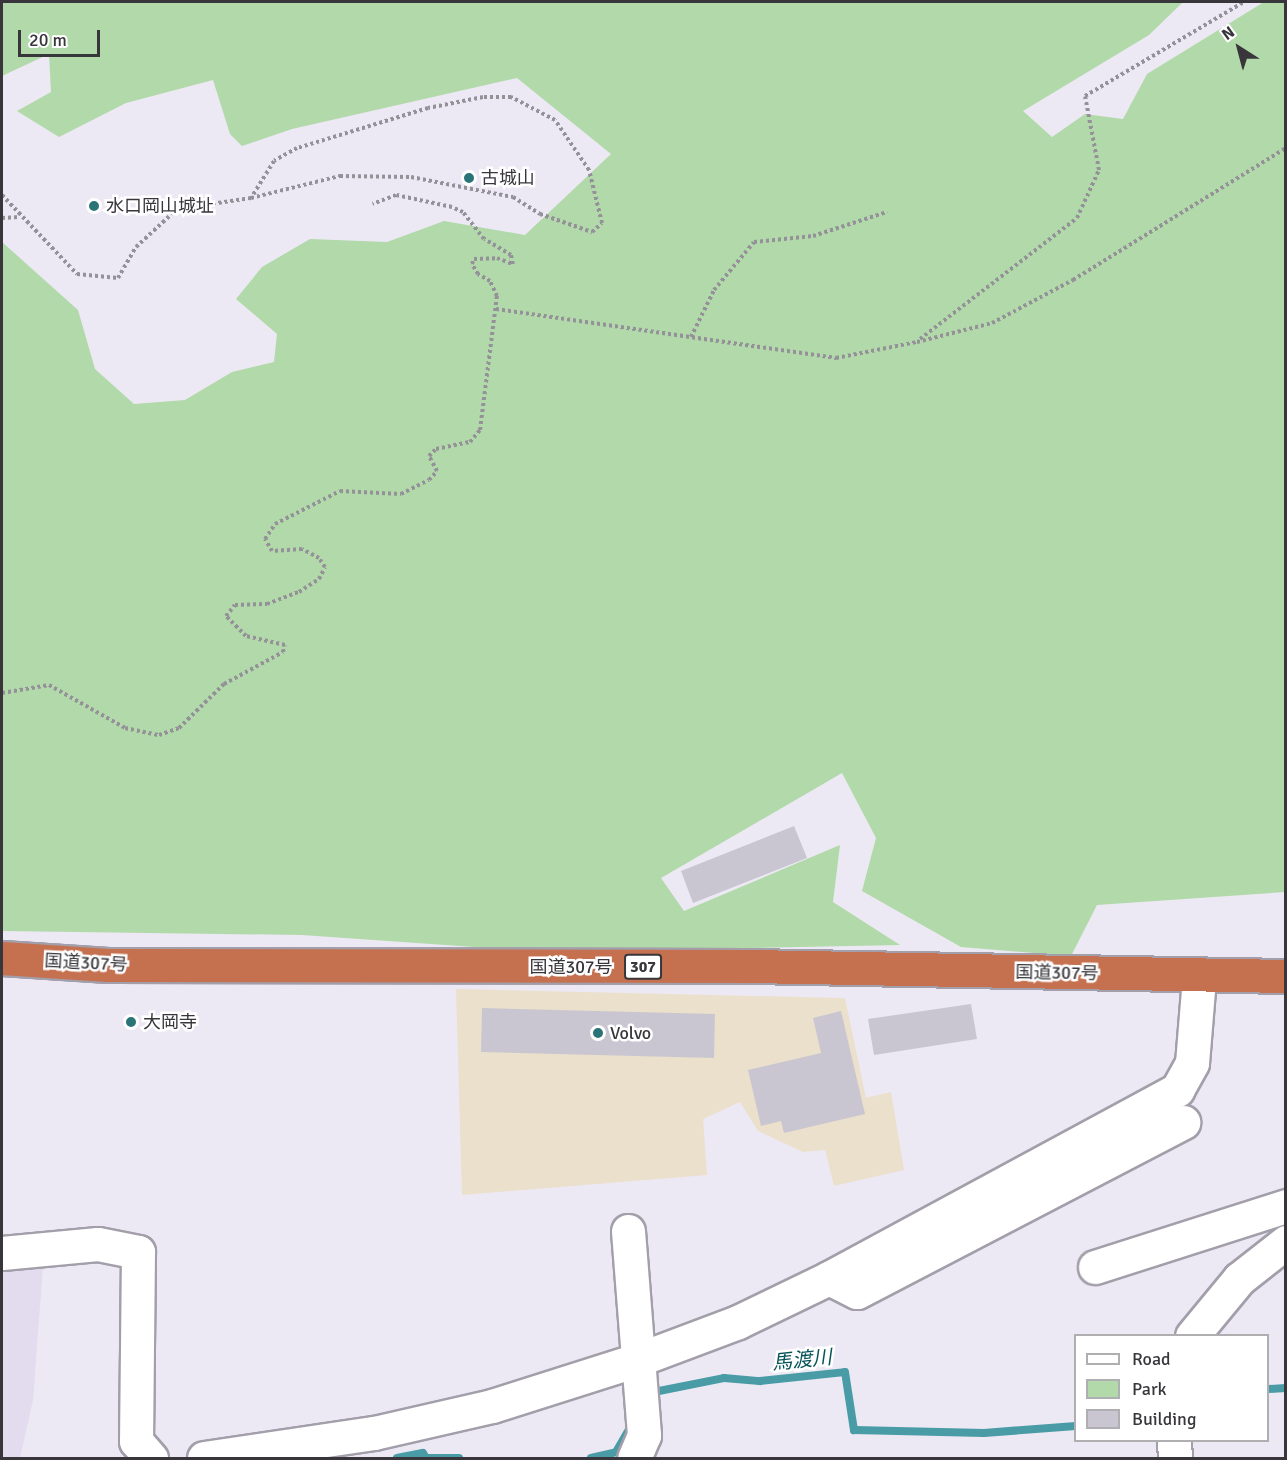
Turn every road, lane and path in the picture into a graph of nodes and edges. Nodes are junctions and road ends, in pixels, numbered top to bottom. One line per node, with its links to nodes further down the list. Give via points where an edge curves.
1 (1244, 2): 11 (path, via 1085,96 1099,170 1077,218)
2 (1286, 148): 11 (path, via 1073,280 992,323)
3 (2, 195): 7 (path)
4 (251, 198): 4 (path, via 340,176 411,177 513,197 540,214 591,232 602,223 589,170 555,120 511,97 483,97 428,108 297,148 274,160); 7 (path, via 177,209 136,247 118,278 77,274)
5 (373, 204): 9 (path, via 396,195 463,212 484,239 511,255 513,264 497,258 474,259 472,264 478,274 490,281 497,296)
6 (887, 212): 10 (path, via 813,236 754,242 714,290)
7 (20, 217): 8 (path)
8 (2, 218)
9 (496, 309): 10 (path); 12 (path, via 480,430 470,442 435,449 429,456 437,471 429,480 401,494 340,491 275,524 265,539 272,551 302,549 319,558 325,567 319,579 299,592 267,604 234,605 226,616 246,636 285,645 283,652 224,684 179,728 159,735 125,728 49,685)
10 (691, 337): 11 (path, via 836,358)
11 (917, 342)
12 (2, 693)
13 (2, 958): 15 (highway, 国道307号 / 307, via 108,965 750,966)
14 (1286, 976): 15 (highway, 国道307号 / 307)
15 (1199, 977): 22 (street, via 1192,1063 1177,1090)
16 (1183, 1122): 22 (street, via 857,1292)
17 (1286, 1206): 21 (street)
18 (628, 1231): 24 (street)
19 (1286, 1242): 23 (street, via 1225,1293)
20 (2, 1253): 26 (street, via 98,1244 138,1252 136,1441)
21 (1095, 1267)
22 (829, 1278): 24 (street, via 738,1322)
23 (1193, 1334)
24 (637, 1360): 27 (street, via 492,1406 374,1434); 28 (street, via 644,1435)
25 (1174, 1442): 29 (street)
26 (151, 1458)
27 (204, 1458)
28 (634, 1458)
29 (1175, 1458)

